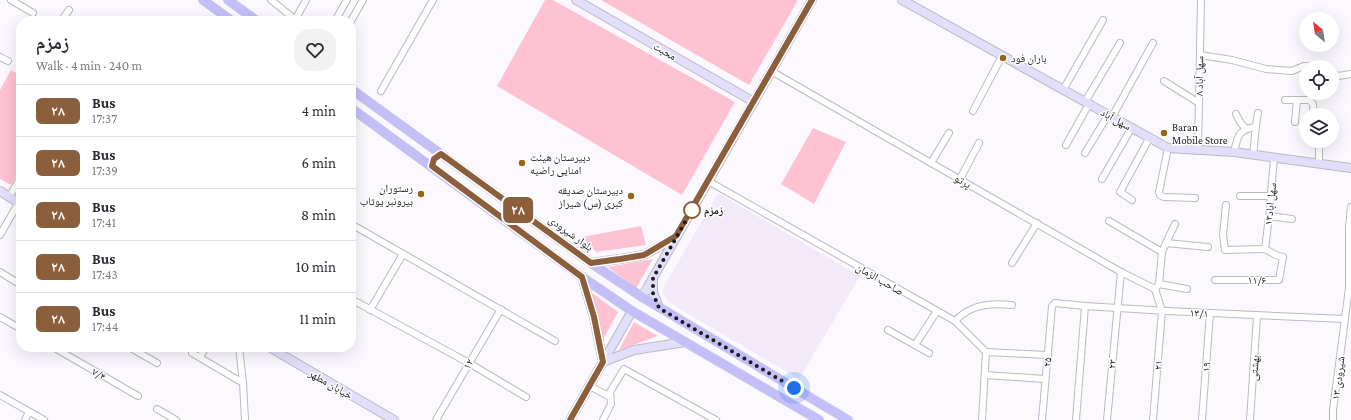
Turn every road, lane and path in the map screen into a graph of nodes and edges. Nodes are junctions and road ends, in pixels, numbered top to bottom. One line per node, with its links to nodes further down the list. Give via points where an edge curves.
1 (11, 0): 14 (street)
2 (203, 0): 16 (main road)
3 (228, 0): 17 (main road)
4 (271, 0): 18 (street)
5 (306, 0): 19 (street)
6 (347, 0): 20 (street)
7 (363, 0): 21 (street)
8 (433, 0): 35 (street)
9 (576, 0): 39 (street, محبت)
10 (812, 0): 30 (street)
11 (902, 0): 26 (street, سهل آباد)
12 (1201, 2): 25 (street, سهل آباد ۸)
13 (69, 10): 15 (street)
14 (33, 13)
15 (65, 16)
16 (225, 16)
17 (250, 16)
18 (291, 16)
19 (298, 16)
20 (338, 16)
21 (354, 16)
22 (1103, 20): 34 (street)
23 (1120, 43): 40 (street)
24 (1153, 43): 47 (street)
25 (1200, 55): 29 (street, via 1266,69 1292,71); 41 (street, سهل آباد ۸)
26 (1002, 56): 34 (street, سهل آباد); 43 (street)
27 (0, 57): 28 (street)
28 (8, 61)
29 (1299, 68)
30 (771, 71): 39 (street); 66 (street, پرتو)
31 (1351, 74): 32 (street)
32 (1339, 76)
33 (1164, 81): 41 (street)
34 (1063, 90): 40 (street, سهل آباد)
35 (381, 91)
36 (356, 93): 55 (main road, بلوار شیرودی)
37 (1285, 100): 38 (street)
38 (1297, 100): 42 (street, via 1312,101); 48 (street)
39 (754, 102): 72 (street)
40 (1087, 103): 47 (street, سهل آباد); 56 (street)
41 (1199, 103): 59 (street, سهل آباد ۸)
42 (1312, 108)
43 (973, 111)
44 (356, 112): 65 (main road)
45 (1258, 113): 50 (street)
46 (1236, 114): 51 (street)
47 (1110, 116): 49 (street, سهل آباد); 61 (street)
48 (1295, 122)
49 (1132, 127): 53 (street, سهل آباد); 71 (street)
50 (1255, 127): 51 (street); 63 (street)
51 (1246, 128): 60 (street, via 1239,134)
52 (949, 133): 66 (street)
53 (1150, 137): 57 (street, سهل آباد); 79 (street, via 1120,192)
54 (979, 143): 70 (street)
55 (430, 145): 62 (main road, بلوار شیرودی); 65 (main road, via 428,153)
56 (1066, 145)
57 (1168, 148): 59 (street, سهل آباد); 78 (street, via 1160,195)
58 (1319, 148): 67 (street)
59 (1198, 149): 60 (street, سهل آباد)
60 (1234, 152): 63 (street, سهل آباد)
61 (1086, 153)
62 (441, 154): 68 (main road, via 434,159); 97 (main road, بلوار شیرودی)
63 (1253, 155): 64 (street, سهل آباد)
64 (1274, 158): 67 (street, سهل آباد); 76 (street, سهل اباد۱۳)
65 (421, 159): 68 (main road)
66 (931, 163): 70 (street, پرتو)
67 (1319, 164): 69 (street, سهل آباد)
68 (432, 166): 101 (main road)
69 (1351, 168)
70 (960, 179): 87 (street, پرتو)
71 (1102, 179)
72 (708, 181): 91 (street); 118 (street, صاحب الزمان)
73 (16, 185): 77 (street)
74 (0, 191): 77 (street)
75 (1240, 196): 76 (street)
76 (1271, 196): 84 (street, سهل اباد۱۳)
77 (9, 197): 80 (street)
78 (1195, 198)
79 (1132, 200)
80 (16, 201)
81 (1226, 205): 94 (street, via 1223,235 1225,250)
82 (1351, 207): 106 (street, شیرودی ۱۳)
83 (16, 209): 90 (street)
84 (1269, 216): 85 (street); 94 (street, سهل اباد۱۳)
85 (1292, 219)
86 (1109, 221): 95 (street)
87 (1036, 223): 98 (street); 100 (street, پرتو)
88 (1175, 224): 92 (street)
89 (356, 227): 96 (street)
90 (0, 235)
91 (676, 236): 97 (street, via 644,255); 102 (street)
92 (1166, 243): 93 (street); 95 (street)
93 (1208, 247)
94 (1265, 249): 103 (street, ۱۱/۶, via 1283,257 1279,280)
95 (1162, 252): 105 (street)
96 (403, 254): 115 (street); 116 (street)
97 (591, 263): 108 (main road, بلوار شیرودی)
98 (1012, 263)
99 (0, 272): 104 (street)
100 (1121, 272): 105 (street, پرتو); 114 (street, ۲۳)
101 (582, 277): 117 (main road); 140 (street, via 594,317)
102 (653, 278): 108 (street); 113 (street, via 653,293)
103 (1215, 280)
104 (16, 282)
105 (1157, 286): 107 (street, پرتو); 119 (street)
106 (1350, 288): 123 (street, شیرودی ۱۳)
107 (1188, 289)
108 (642, 297): 113 (main road, بلوار شیرودی)
109 (356, 302): 115 (street)
110 (1053, 304): 112 (street, ۱۳/۱); 138 (street, ۲۵)
111 (1012, 305): 124 (street, via 978,307 962,314)
112 (1085, 306): 114 (street, ۱۳/۱); 166 (street)
113 (659, 308): 163 (main road, بلوار شیرودی)
114 (1118, 308): 119 (street, ۱۳/۱); 167 (street, ۲۳)
115 (370, 310): 142 (street)
116 (501, 310): 127 (street); 142 (street, ۱۲)
117 (632, 311): 128 (main road); 140 (street)
118 (937, 311): 124 (street, صاحب الزمان); 129 (street)
119 (1162, 311): 120 (street, ۱۳/۱); 168 (street, ۲۱)
120 (1210, 313): 121 (street, ۱۳/۱); 169 (street, ۱۹)
121 (1258, 316): 123 (street, ۱۳/۱); 170 (street, بهشتی)
122 (0, 317): 125 (street)
123 (1345, 320): 171 (street, شیرودی ۱۳)
124 (955, 321): 135 (street, صاحب الزمان)
125 (16, 326)
126 (888, 330): 129 (street)
127 (555, 342)
128 (685, 342): 140 (street, via 634,350); 162 (main road)
129 (915, 345): 137 (street)
130 (66, 352): 148 (street, ۷/۴)
131 (138, 352): 141 (street)
132 (203, 352): 139 (street)
133 (240, 352): 145 (street)
134 (277, 352): 157 (street, خیابان مطهر)
135 (986, 352): 138 (street); 143 (street)
136 (192, 353): 139 (street)
137 (929, 353)
138 (1048, 355): 144 (street, ۲۵)
139 (200, 357): 145 (street)
140 (603, 362): 146 (street)
141 (157, 363)
142 (469, 363): 149 (street); 158 (street, ۱۲)
143 (985, 375): 144 (street); 164 (street)
144 (1045, 379): 165 (street, ۲۵)
145 (243, 383): 156 (street)
146 (590, 386): 150 (street); 159 (street)
147 (0, 395): 152 (street)
148 (138, 396)
149 (526, 397)
150 (610, 397): 160 (street, via 611,404); 161 (street, via 610,392 624,369)
151 (157, 409): 155 (street)
152 (29, 412): 153 (street); 154 (street)
153 (25, 420)
154 (44, 420)
155 (176, 420)
156 (245, 420)
157 (394, 420)
158 (436, 420)
159 (570, 420)
160 (603, 420)
161 (716, 420)
162 (819, 420)
163 (848, 420)
164 (982, 420)
165 (1042, 420)
166 (1076, 420)
167 (1106, 420)
168 (1153, 420)
169 (1202, 420)
170 (1250, 420)
171 (1333, 420)

